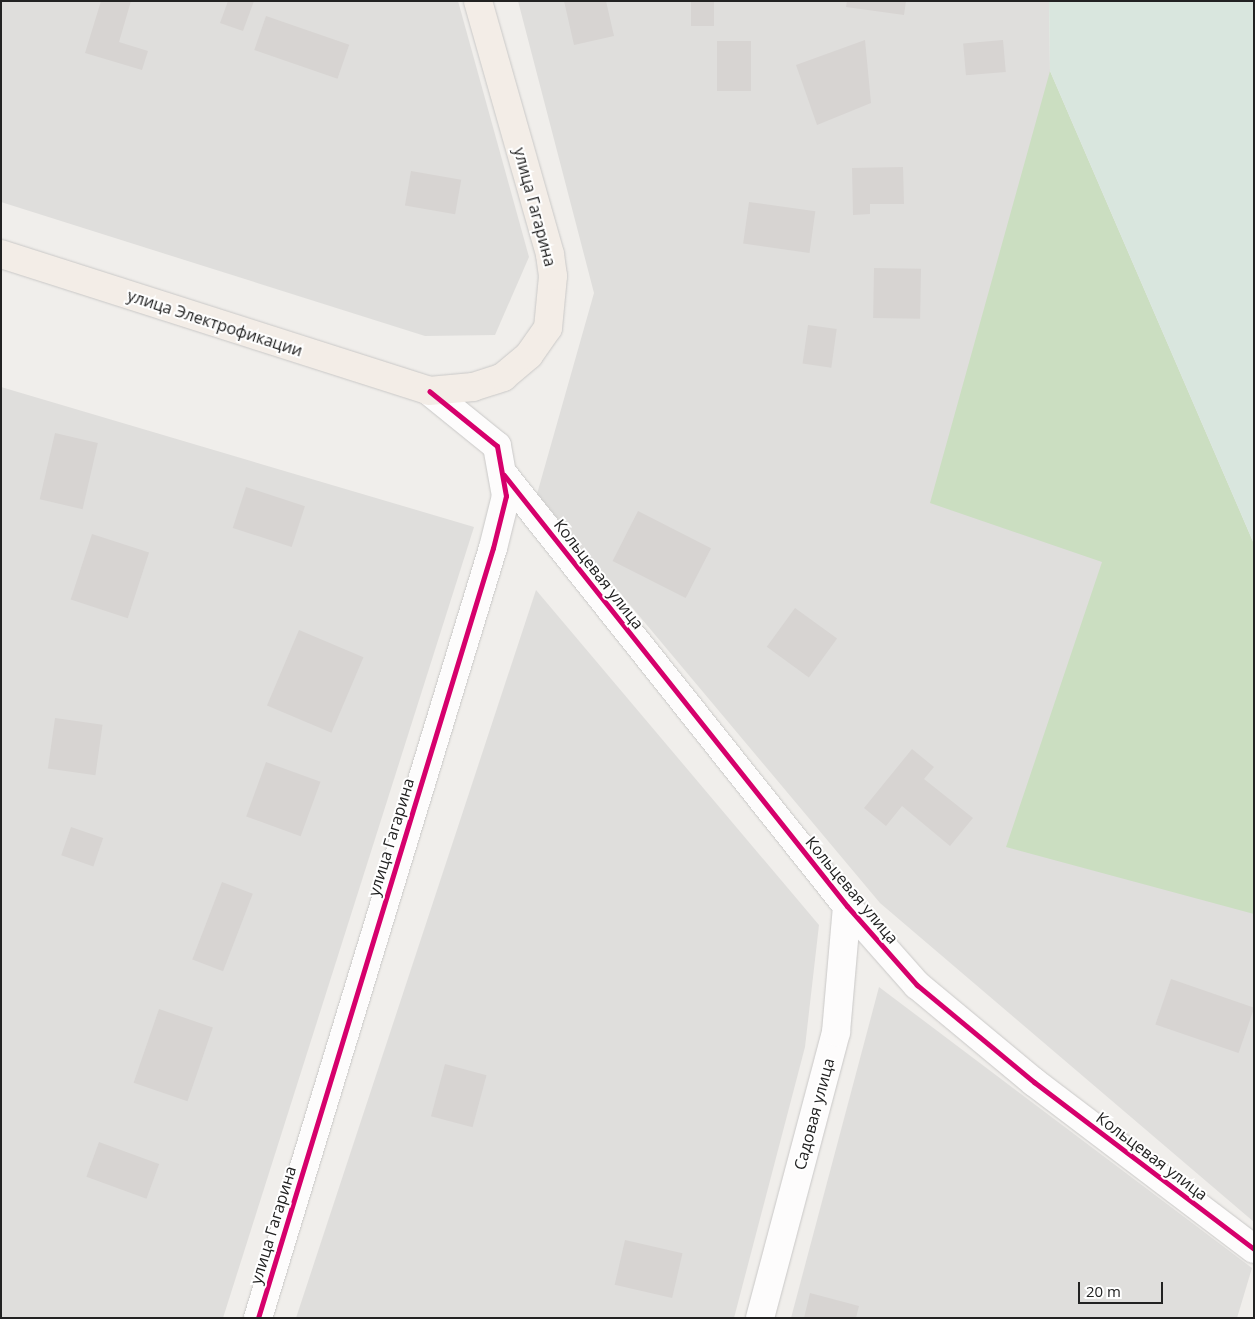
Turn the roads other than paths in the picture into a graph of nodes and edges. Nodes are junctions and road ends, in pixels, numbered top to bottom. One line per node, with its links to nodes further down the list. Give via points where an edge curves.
1 (478, 1): 3 (main road, улица Гагарина, via 550,254 552,309 548,328 530,355 502,377 473,387)
2 (1, 254): 3 (main road, улица Электрофикации)
3 (429, 391): 4 (street, улица Гагарина, via 497,446)
4 (504, 475): 5 (street, Кольцевая улица); 7 (street, улица Гагарина, via 506,496 493,548)
5 (847, 906): 6 (street, Кольцевая улица, via 917,985 1034,1082); 8 (street, Садовая улица, via 836,1032)
6 (1254, 1249)
7 (258, 1318)
8 (760, 1318)

